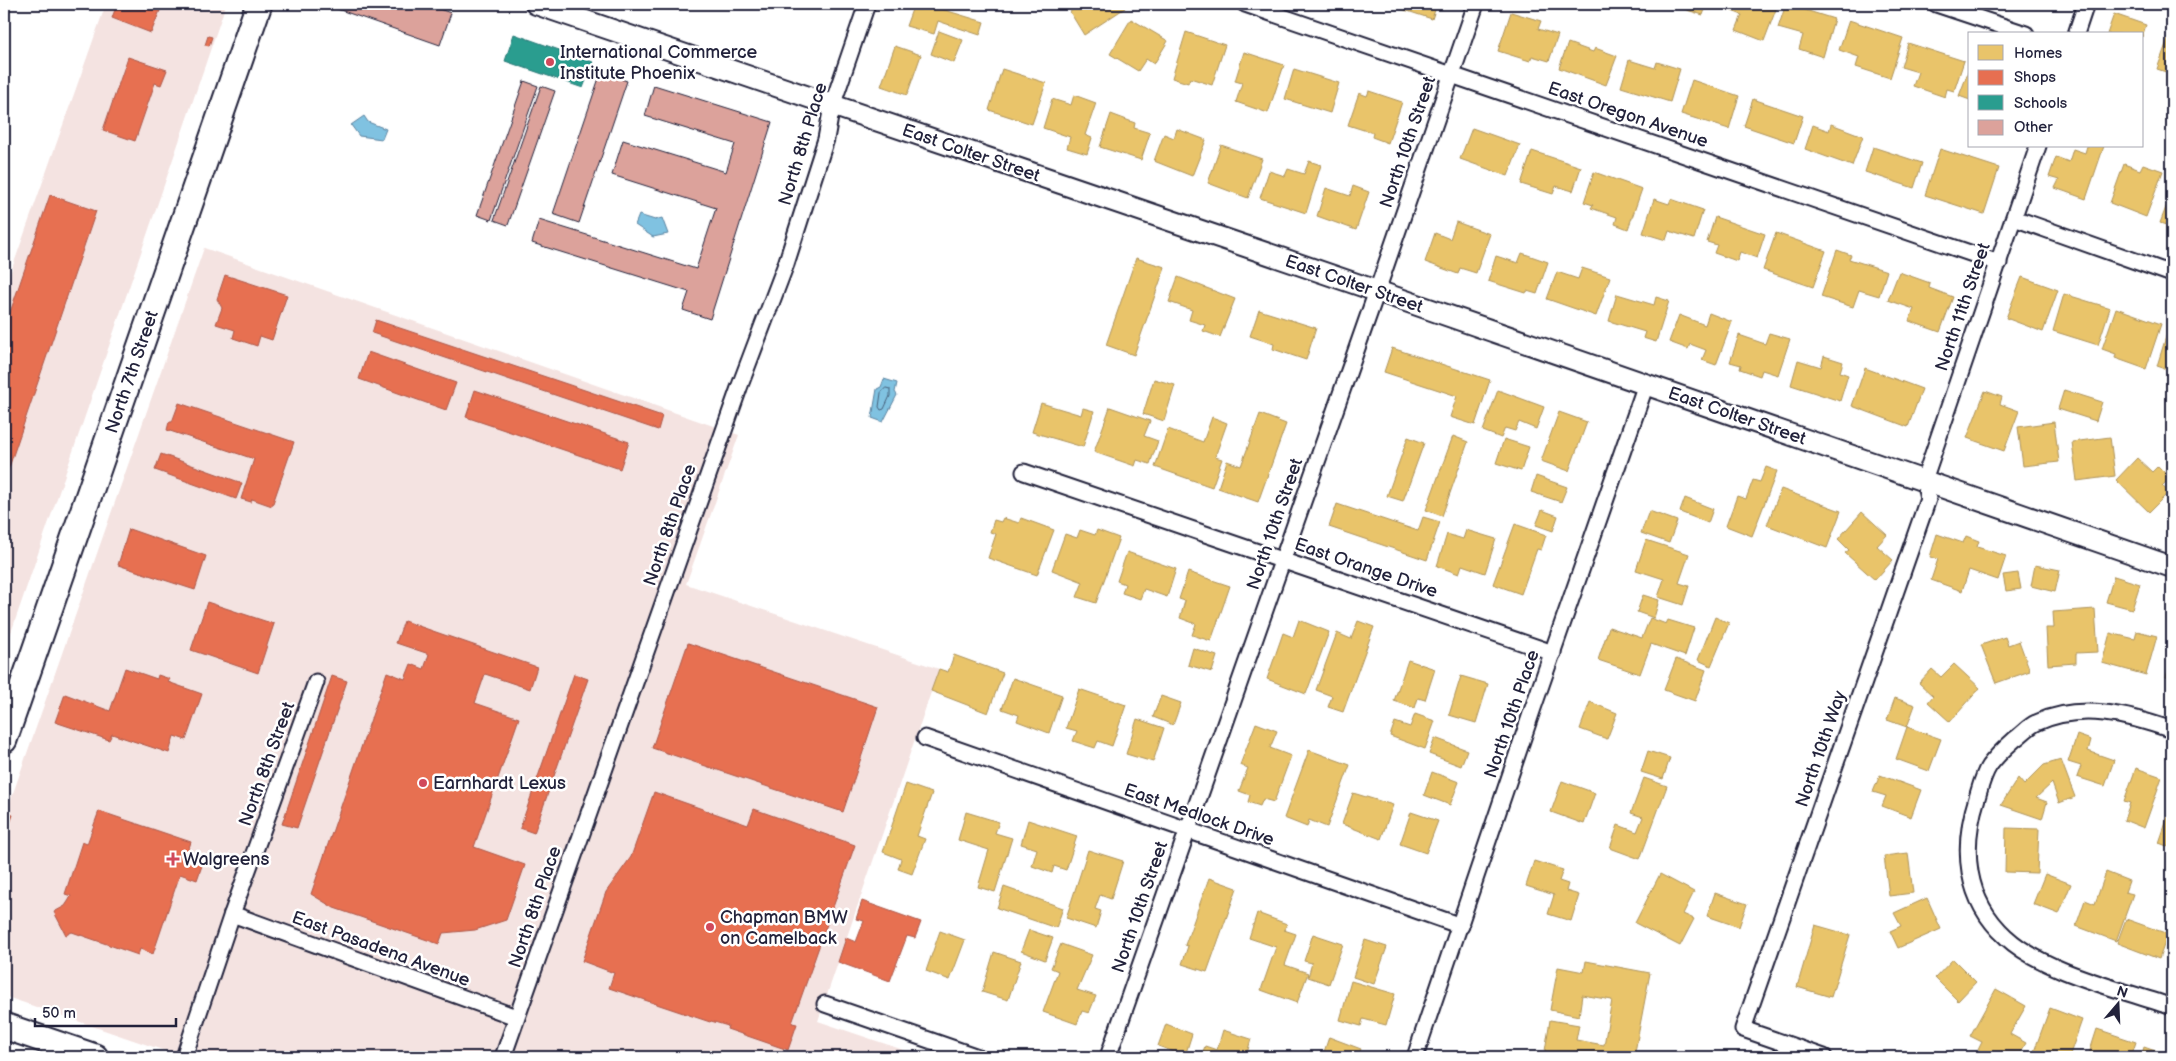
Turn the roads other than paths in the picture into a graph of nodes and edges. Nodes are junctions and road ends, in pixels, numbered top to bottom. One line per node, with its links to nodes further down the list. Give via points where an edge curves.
1 (259, 4): 26 (main road, North 7th Street)
2 (536, 4): 11 (street, East Colter Street)
3 (867, 4): 11 (street, North 8th Place)
4 (1245, 4): 10 (street, East Oregon Avenue)
5 (1476, 4): 10 (street, North 10th Street)
6 (1936, 4): 8 (street)
7 (2086, 4): 9 (street)
8 (2020, 32)
9 (2077, 32)
10 (1452, 73): 14 (street, East Oregon Avenue); 16 (street, North 10th Street)
11 (832, 106): 16 (street, East Colter Street); 32 (street, North 8th Place, via 826,138 786,264)
12 (2037, 148): 13 (street, North 11th Street)
13 (2014, 218): 14 (street, North 11th Street); 15 (street)
14 (1998, 263): 19 (street, North 11th Street)
15 (2172, 274)
16 (1377, 291): 17 (street, East Colter Street); 20 (street, North 10th Street)
17 (1646, 384): 19 (street, East Colter Street); 22 (street, North 10th Place)
18 (1024, 472): 20 (street, East Orange Drive)
19 (1924, 480): 21 (street, East Colter Street); 40 (street, North 10th Way, via 1928,499 1742,1029)
20 (1282, 559): 22 (street, East Orange Drive); 27 (street, North 10th Street)
21 (2172, 566)
22 (1553, 653): 29 (street, North 10th Place)
23 (316, 682): 28 (street, North 8th Street)
24 (2172, 730): 31 (street, via 2113,714 2087,712 2035,723 2004,749 1989,767 1970,817 1967,839 1974,892 1986,915 2005,937 2056,968)
25 (925, 738): 27 (street, East Medlock Drive)
26 (4, 740)
27 (1187, 830): 29 (street, East Medlock Drive); 38 (street, North 10th Street)
28 (232, 914): 32 (street, East Pasadena Avenue); 35 (street, North 8th Street)
29 (1461, 926): 39 (street, North 10th Place)
30 (825, 1004): 37 (street)
31 (2172, 1007)
32 (516, 1017): 36 (street, North 8th Place)
33 (4, 1026): 34 (main road)
34 (95, 1057)
35 (184, 1057)
36 (502, 1057)
37 (978, 1057)
38 (1108, 1057)
39 (1415, 1057)
40 (1824, 1057)

